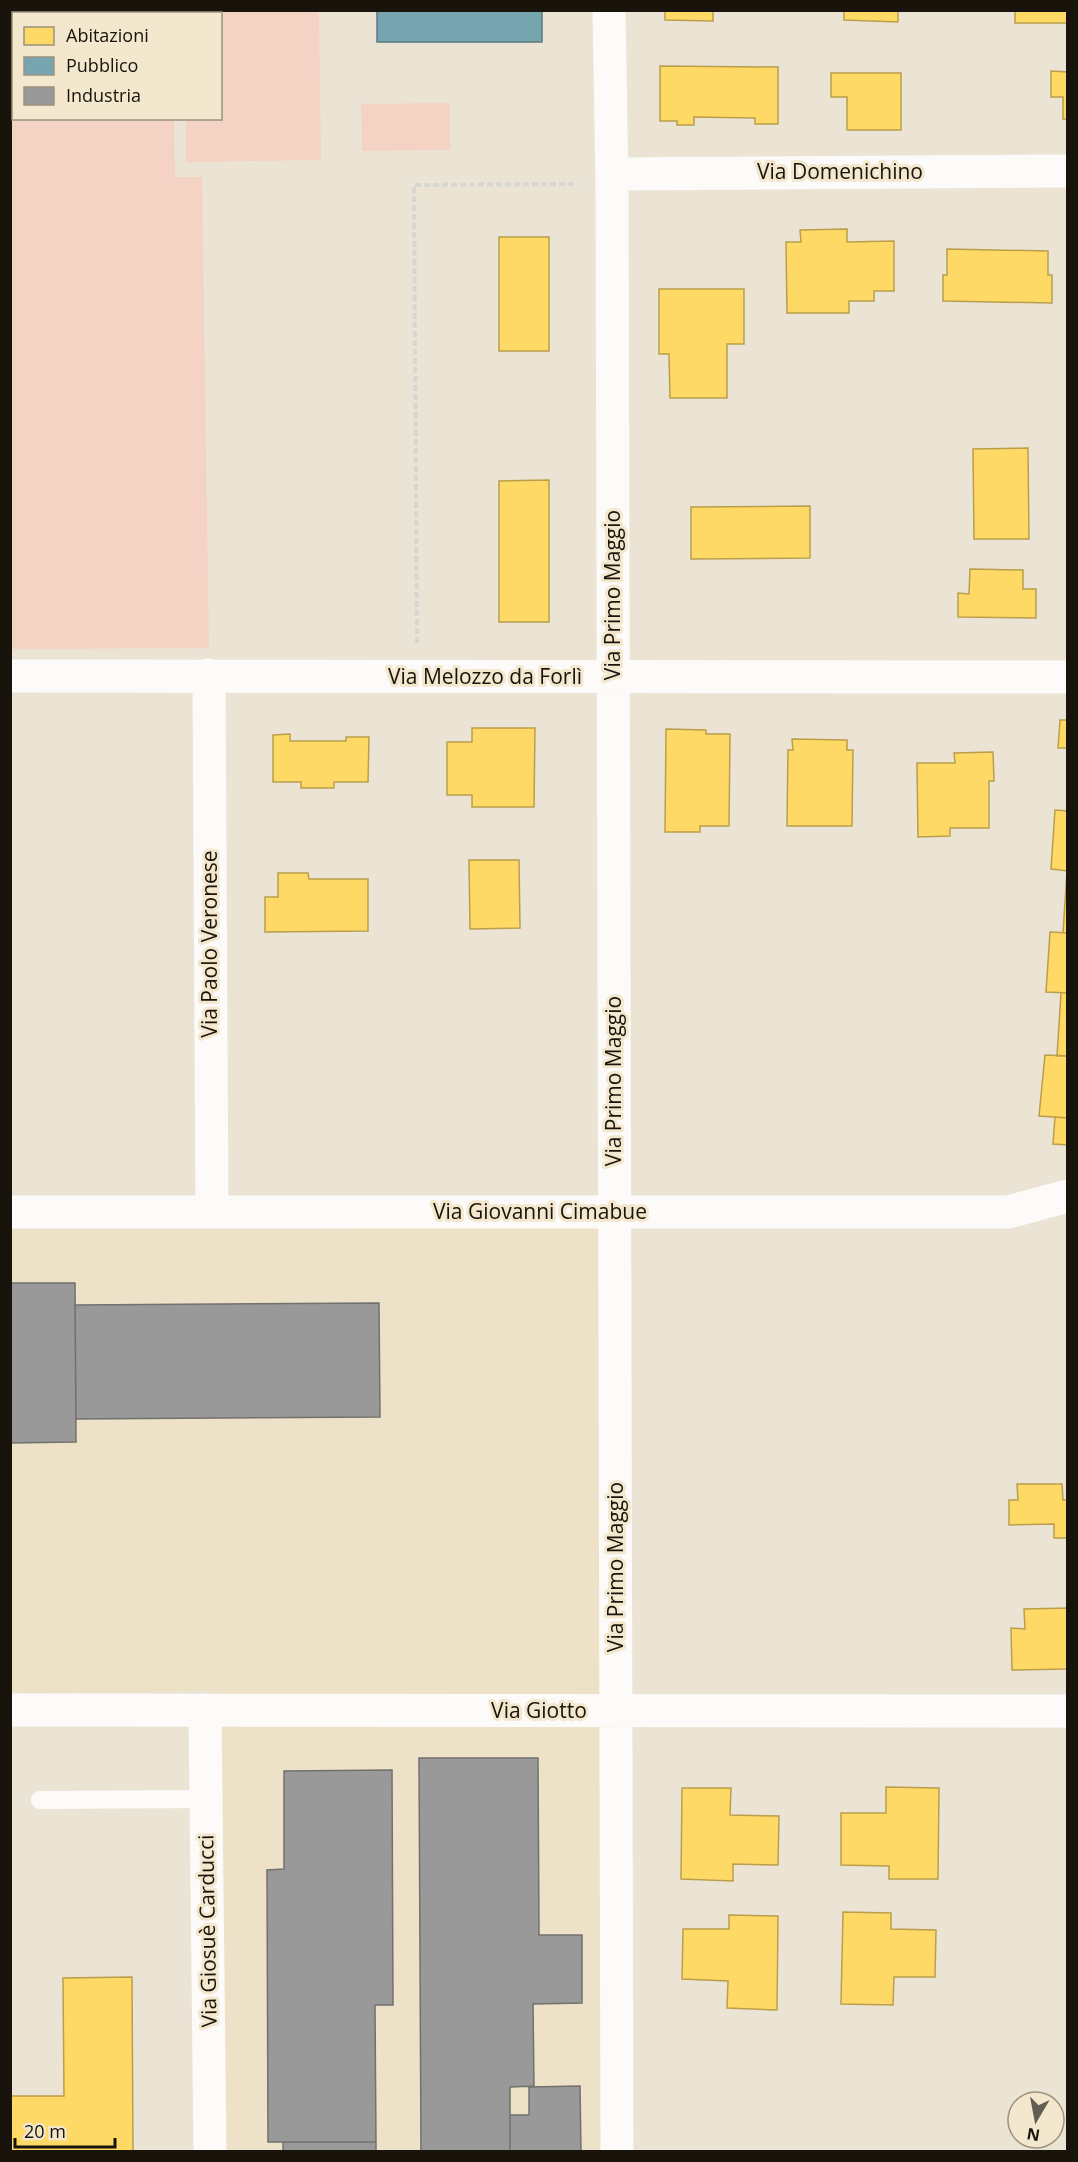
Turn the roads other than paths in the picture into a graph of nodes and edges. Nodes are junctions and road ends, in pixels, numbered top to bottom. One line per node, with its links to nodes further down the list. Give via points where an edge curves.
1 (609, 10): 3 (street, Via Primo Maggio)
2 (1068, 171): 3 (street, Via Domenichino)
3 (612, 179): 6 (street, Via Primo Maggio)
4 (209, 675): 5 (street, Via Melozzo da Forlì); 6 (street, Via Melozzo da Forlì); 10 (street, Via Paolo Veronese)
5 (10, 676)
6 (613, 677): 7 (street, Via Melozzo da Forlì); 11 (street, Via Primo Maggio)
7 (1068, 677)
8 (1068, 1196): 11 (street, Via Giovanni Cimabue, via 1008,1212)
9 (10, 1212): 10 (street, Via Giovanni Cimabue)
10 (212, 1212): 11 (street, Via Giovanni Cimabue)
11 (615, 1212): 14 (street, Via Primo Maggio)
12 (10, 1710): 13 (street, Via Giotto)
13 (205, 1710): 14 (street, Via Giotto); 16 (street, Via Giosuè Carducci)
14 (616, 1711): 15 (street, Via Giotto); 19 (street, Via Primo Maggio)
15 (1068, 1711)
16 (206, 1799): 17 (lane); 18 (street, Via Giosuè Carducci)
17 (40, 1800)
18 (210, 2151)
19 (617, 2151)

